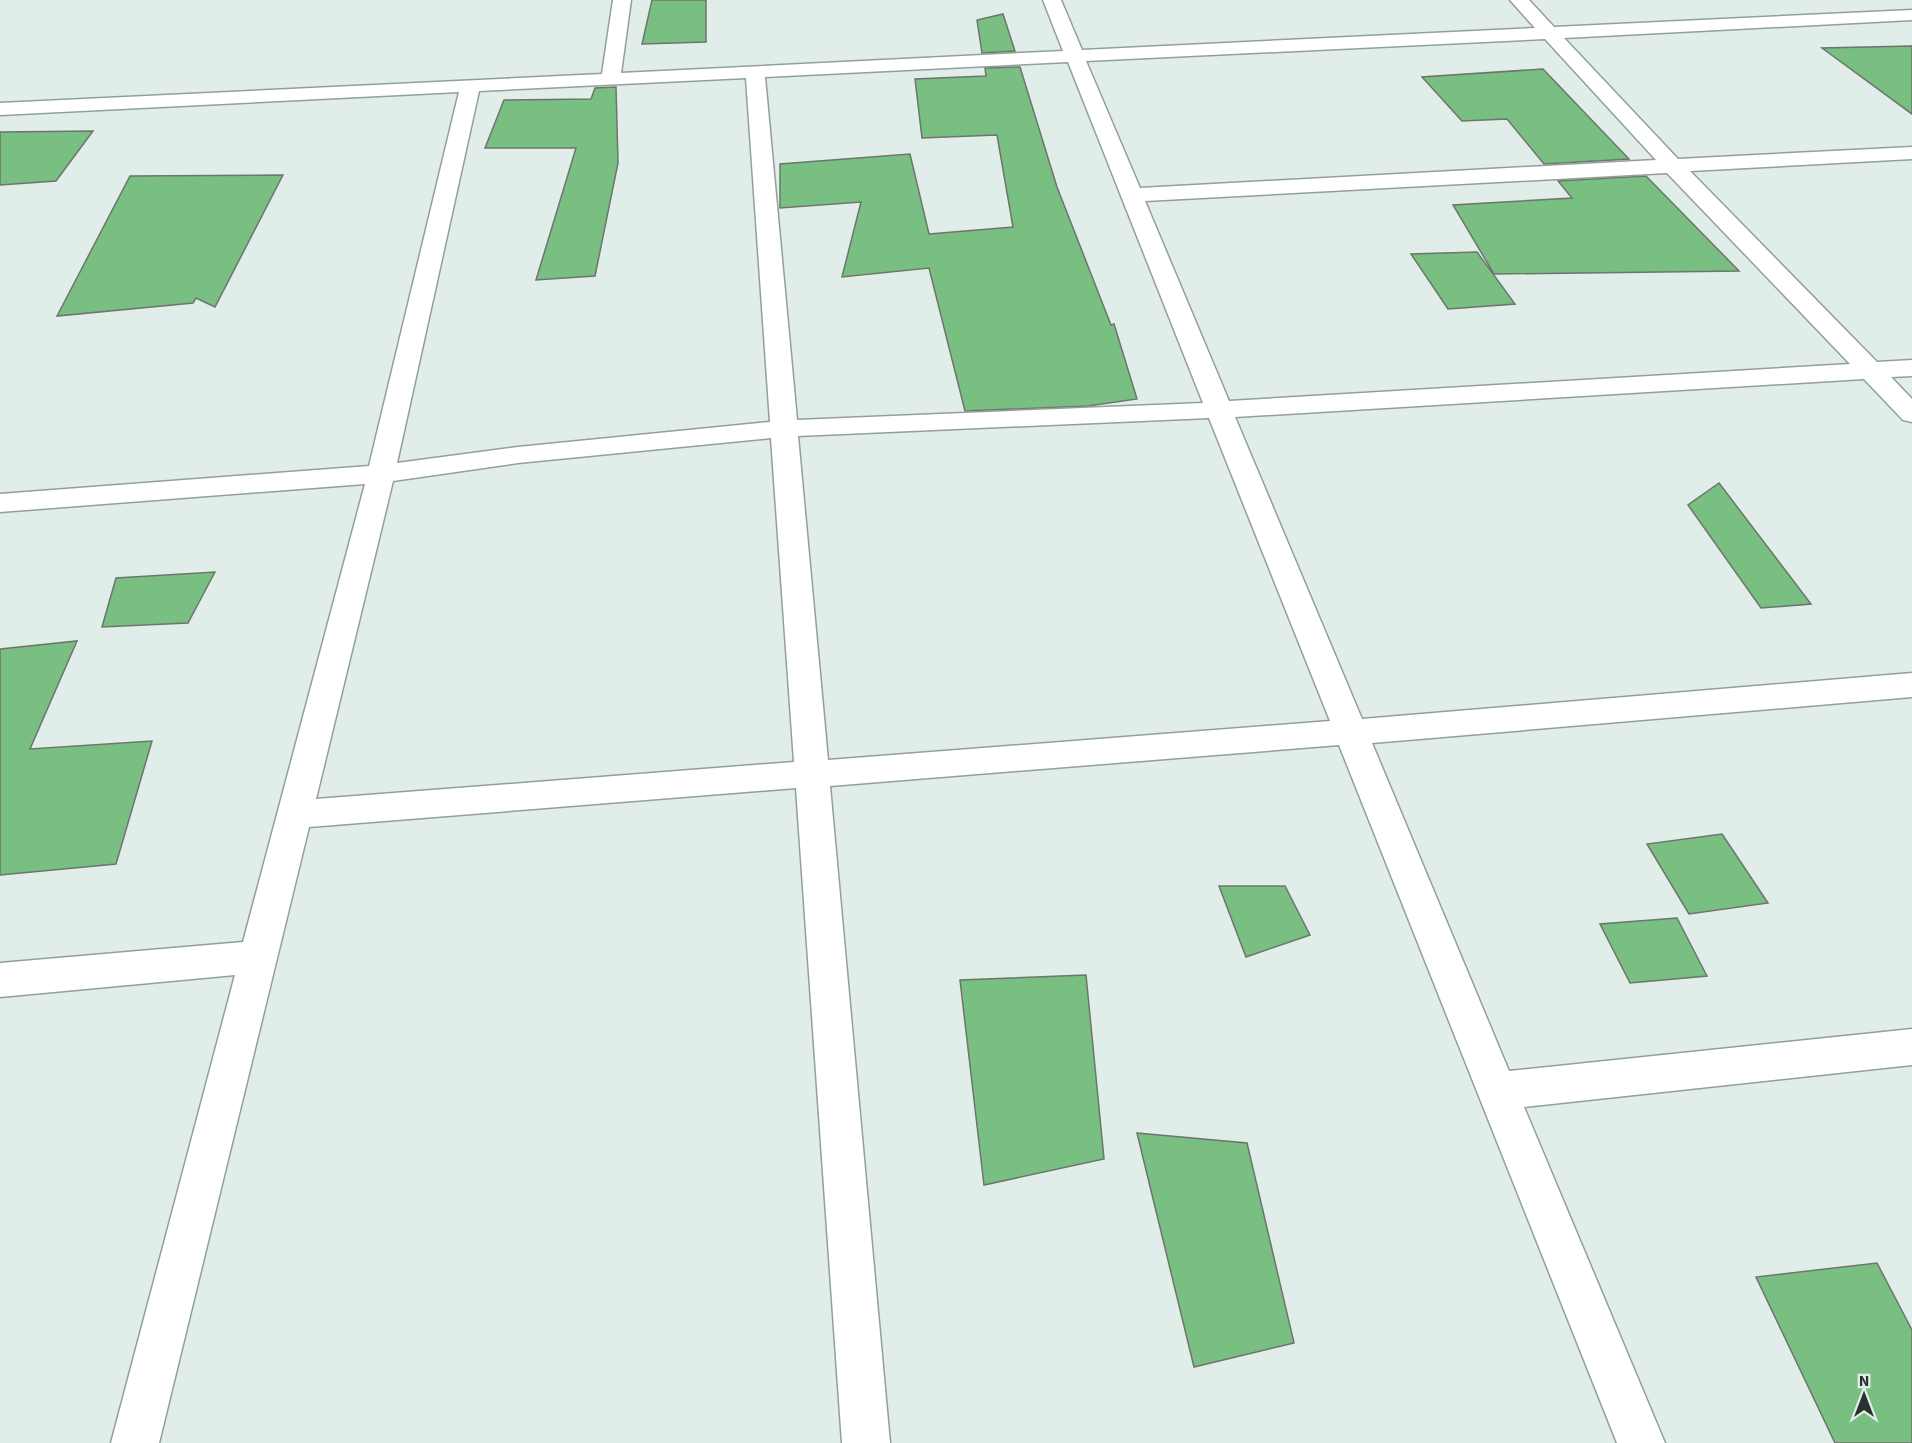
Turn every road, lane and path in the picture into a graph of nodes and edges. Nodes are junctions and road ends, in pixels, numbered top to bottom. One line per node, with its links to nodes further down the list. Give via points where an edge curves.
1 (622, 0): 8 (street)
2 (1052, 0): 6 (street)
3 (1519, 0): 5 (street)
4 (1912, 15): 5 (street)
5 (1550, 33): 6 (street); 12 (street)
6 (1075, 56): 7 (street); 13 (street)
7 (755, 71): 8 (street); 18 (street)
8 (611, 79): 9 (street)
9 (470, 86): 10 (street); 19 (street)
10 (0, 109)
11 (1912, 153): 12 (street)
12 (1672, 165): 13 (street); 15 (street)
13 (1132, 195): 16 (street)
14 (1912, 368): 15 (street)
15 (1870, 371): 16 (street); 17 (street)
16 (1219, 410): 18 (street); 22 (street)
17 (1912, 414)
18 (784, 429): 19 (street, via 519,455); 23 (street)
19 (381, 474): 20 (street); 24 (street)
20 (0, 503)
21 (1912, 684): 22 (street)
22 (1351, 732): 23 (street); 28 (street)
23 (812, 775): 24 (street); 30 (street)
24 (294, 814): 25 (street)
25 (258, 957): 26 (street); 29 (street)
26 (0, 980)
27 (1912, 1047): 28 (street)
28 (1497, 1091): 31 (street)
29 (135, 1443)
30 (866, 1443)
31 (1641, 1443)

